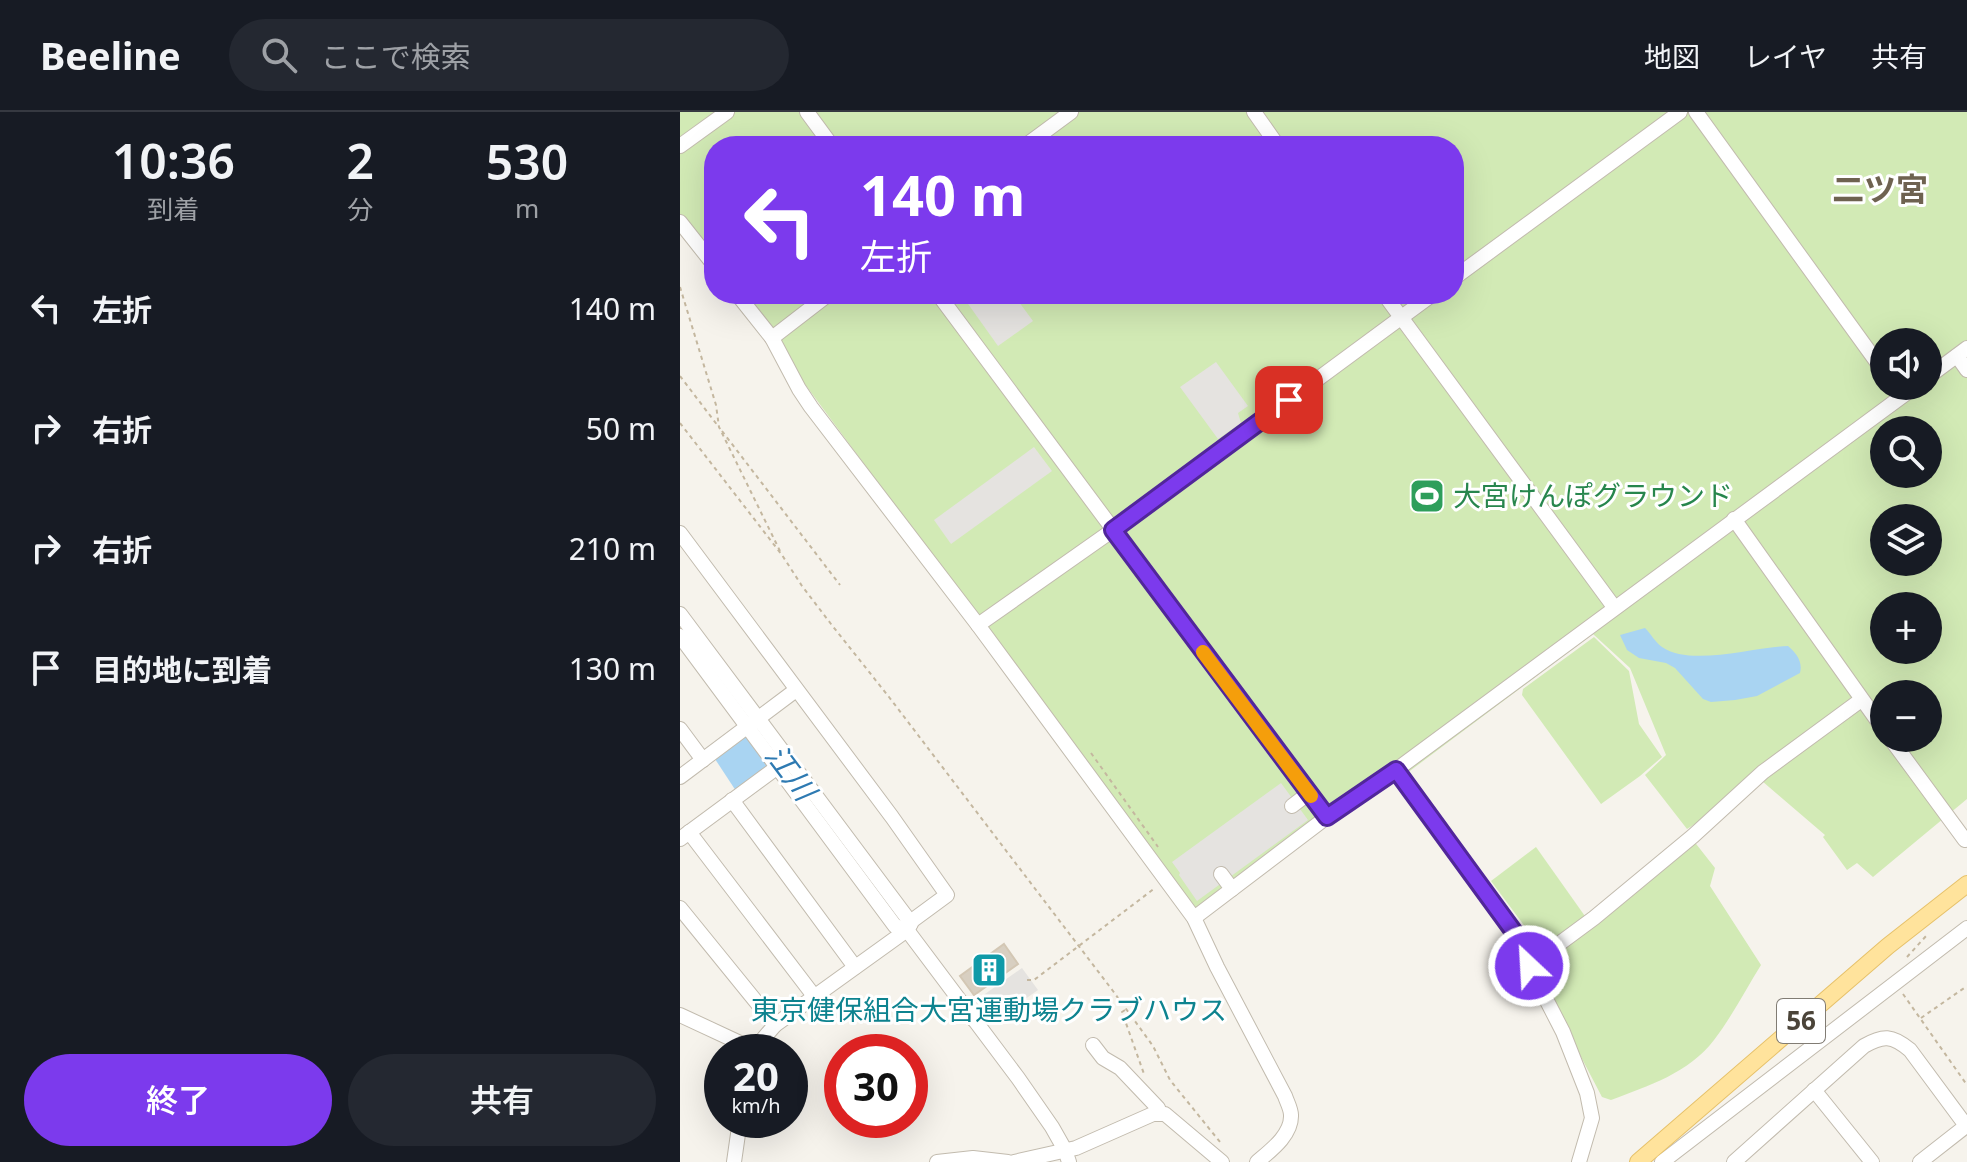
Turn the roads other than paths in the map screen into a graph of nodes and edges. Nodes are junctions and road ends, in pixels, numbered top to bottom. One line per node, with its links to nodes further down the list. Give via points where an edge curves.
1 (727, 112): 10 (street)
2 (807, 112): 7 (street)
3 (1071, 112): 8 (street)
4 (1254, 112): 9 (street)
5 (1680, 112): 13 (street)
6 (1696, 112): 22 (street)
7 (825, 136)
8 (1039, 136)
9 (1271, 136)
10 (680, 146)
11 (680, 222): 12 (street)
12 (704, 252)
13 (1464, 271)
14 (745, 304): 20 (street)
15 (816, 304): 20 (street)
16 (945, 304): 27 (street)
17 (1391, 304): 19 (street)
18 (1419, 304): 19 (street)
19 (1401, 317): 27 (street); 29 (street)
20 (772, 338): 31 (street, via 811,407)
21 (1962, 352): 23 (street); 24 (street)
22 (1870, 353)
23 (1942, 367)
24 (1967, 370)
25 (1886, 400): 26 (street)
26 (1734, 519): 29 (street); 34 (street)
27 (1113, 530): 31 (street); 43 (street)
28 (680, 533): 33 (street)
29 (1614, 607): 41 (street)
30 (680, 614): 36 (street)
31 (978, 625): 53 (street)
32 (680, 636): 36 (street)
33 (796, 690): 36 (street); 54 (street, via 947,895)
34 (1861, 700): 35 (street); 56 (street, via 1763,772 1594,918)
35 (1870, 712)
36 (753, 723): 39 (street); 40 (street)
37 (680, 729): 39 (street)
38 (1900, 752): 48 (street)
39 (703, 760): 42 (street)
40 (782, 763): 44 (street); 54 (street, via 895,926)
41 (1396, 770): 46 (street); 56 (street, via 1525,947)
42 (680, 777)
43 (1309, 793): 45 (street); 46 (street)
44 (732, 800): 47 (street); 57 (street)
45 (1292, 806)
46 (1327, 817): 51 (street)
47 (684, 835): 58 (street)
48 (1965, 840)
49 (1221, 874): 51 (street)
50 (1967, 884): 77 (main road, 56)
51 (1232, 889): 53 (street)
52 (680, 908): 62 (street)
53 (1194, 918): 75 (street, via 1291,1113 1285,1136)
54 (909, 927): 57 (street); 61 (street)
55 (1967, 928): 78 (street)
56 (1529, 966): 76 (street, via 1587,1093 1592,1118)
57 (855, 967): 58 (street)
58 (814, 996): 62 (street)
59 (986, 1010): 61 (street)
60 (680, 1015): 63 (street)
61 (973, 1019): 70 (street, via 1059,1137)
62 (775, 1025): 64 (street)
63 (719, 1034)
64 (767, 1034)
65 (1093, 1045): 67 (street)
66 (1814, 1090): 68 (street, via 1864,1046 1889,1037 1910,1050); 79 (street); 80 (street)
67 (1160, 1114): 70 (street); 71 (street)
68 (1967, 1126): 81 (street)
69 (737, 1138): 72 (street)
70 (1067, 1156): 74 (street)
71 (1224, 1157)
72 (734, 1162)
73 (937, 1162): 74 (street)
74 (1011, 1162)
75 (1257, 1162)
76 (1579, 1162)
77 (1638, 1162)
78 (1662, 1162)
79 (1734, 1162)
80 (1872, 1162)
81 (1920, 1162)

